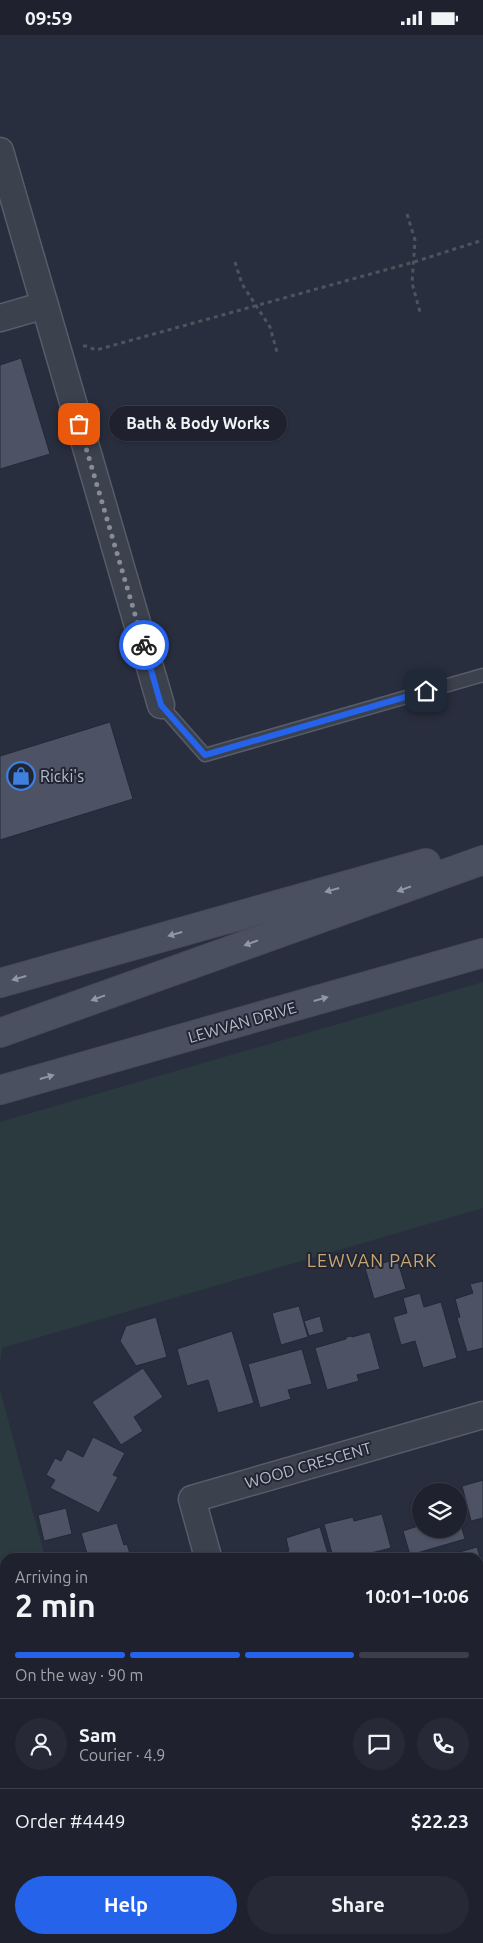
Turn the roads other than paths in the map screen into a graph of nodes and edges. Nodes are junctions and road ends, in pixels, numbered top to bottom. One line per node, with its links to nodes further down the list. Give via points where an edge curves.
1 (0, 151): 2 (street)
2 (45, 305): 3 (street); 5 (street)
3 (0, 318)
4 (483, 675): 5 (lane, via 205,755)
5 (161, 705)
6 (483, 847): 9 (main road, one-way to 9)
7 (483, 860): 10 (main road, one-way to 10)
8 (483, 953): 11 (main road, LEWVAN DRIVE, one-way to 8)
9 (0, 983)
10 (0, 1033)
11 (0, 1090)
12 (483, 1415): 13 (street, WOOD CRESCENT, via 192,1499)
13 (207, 1553)

